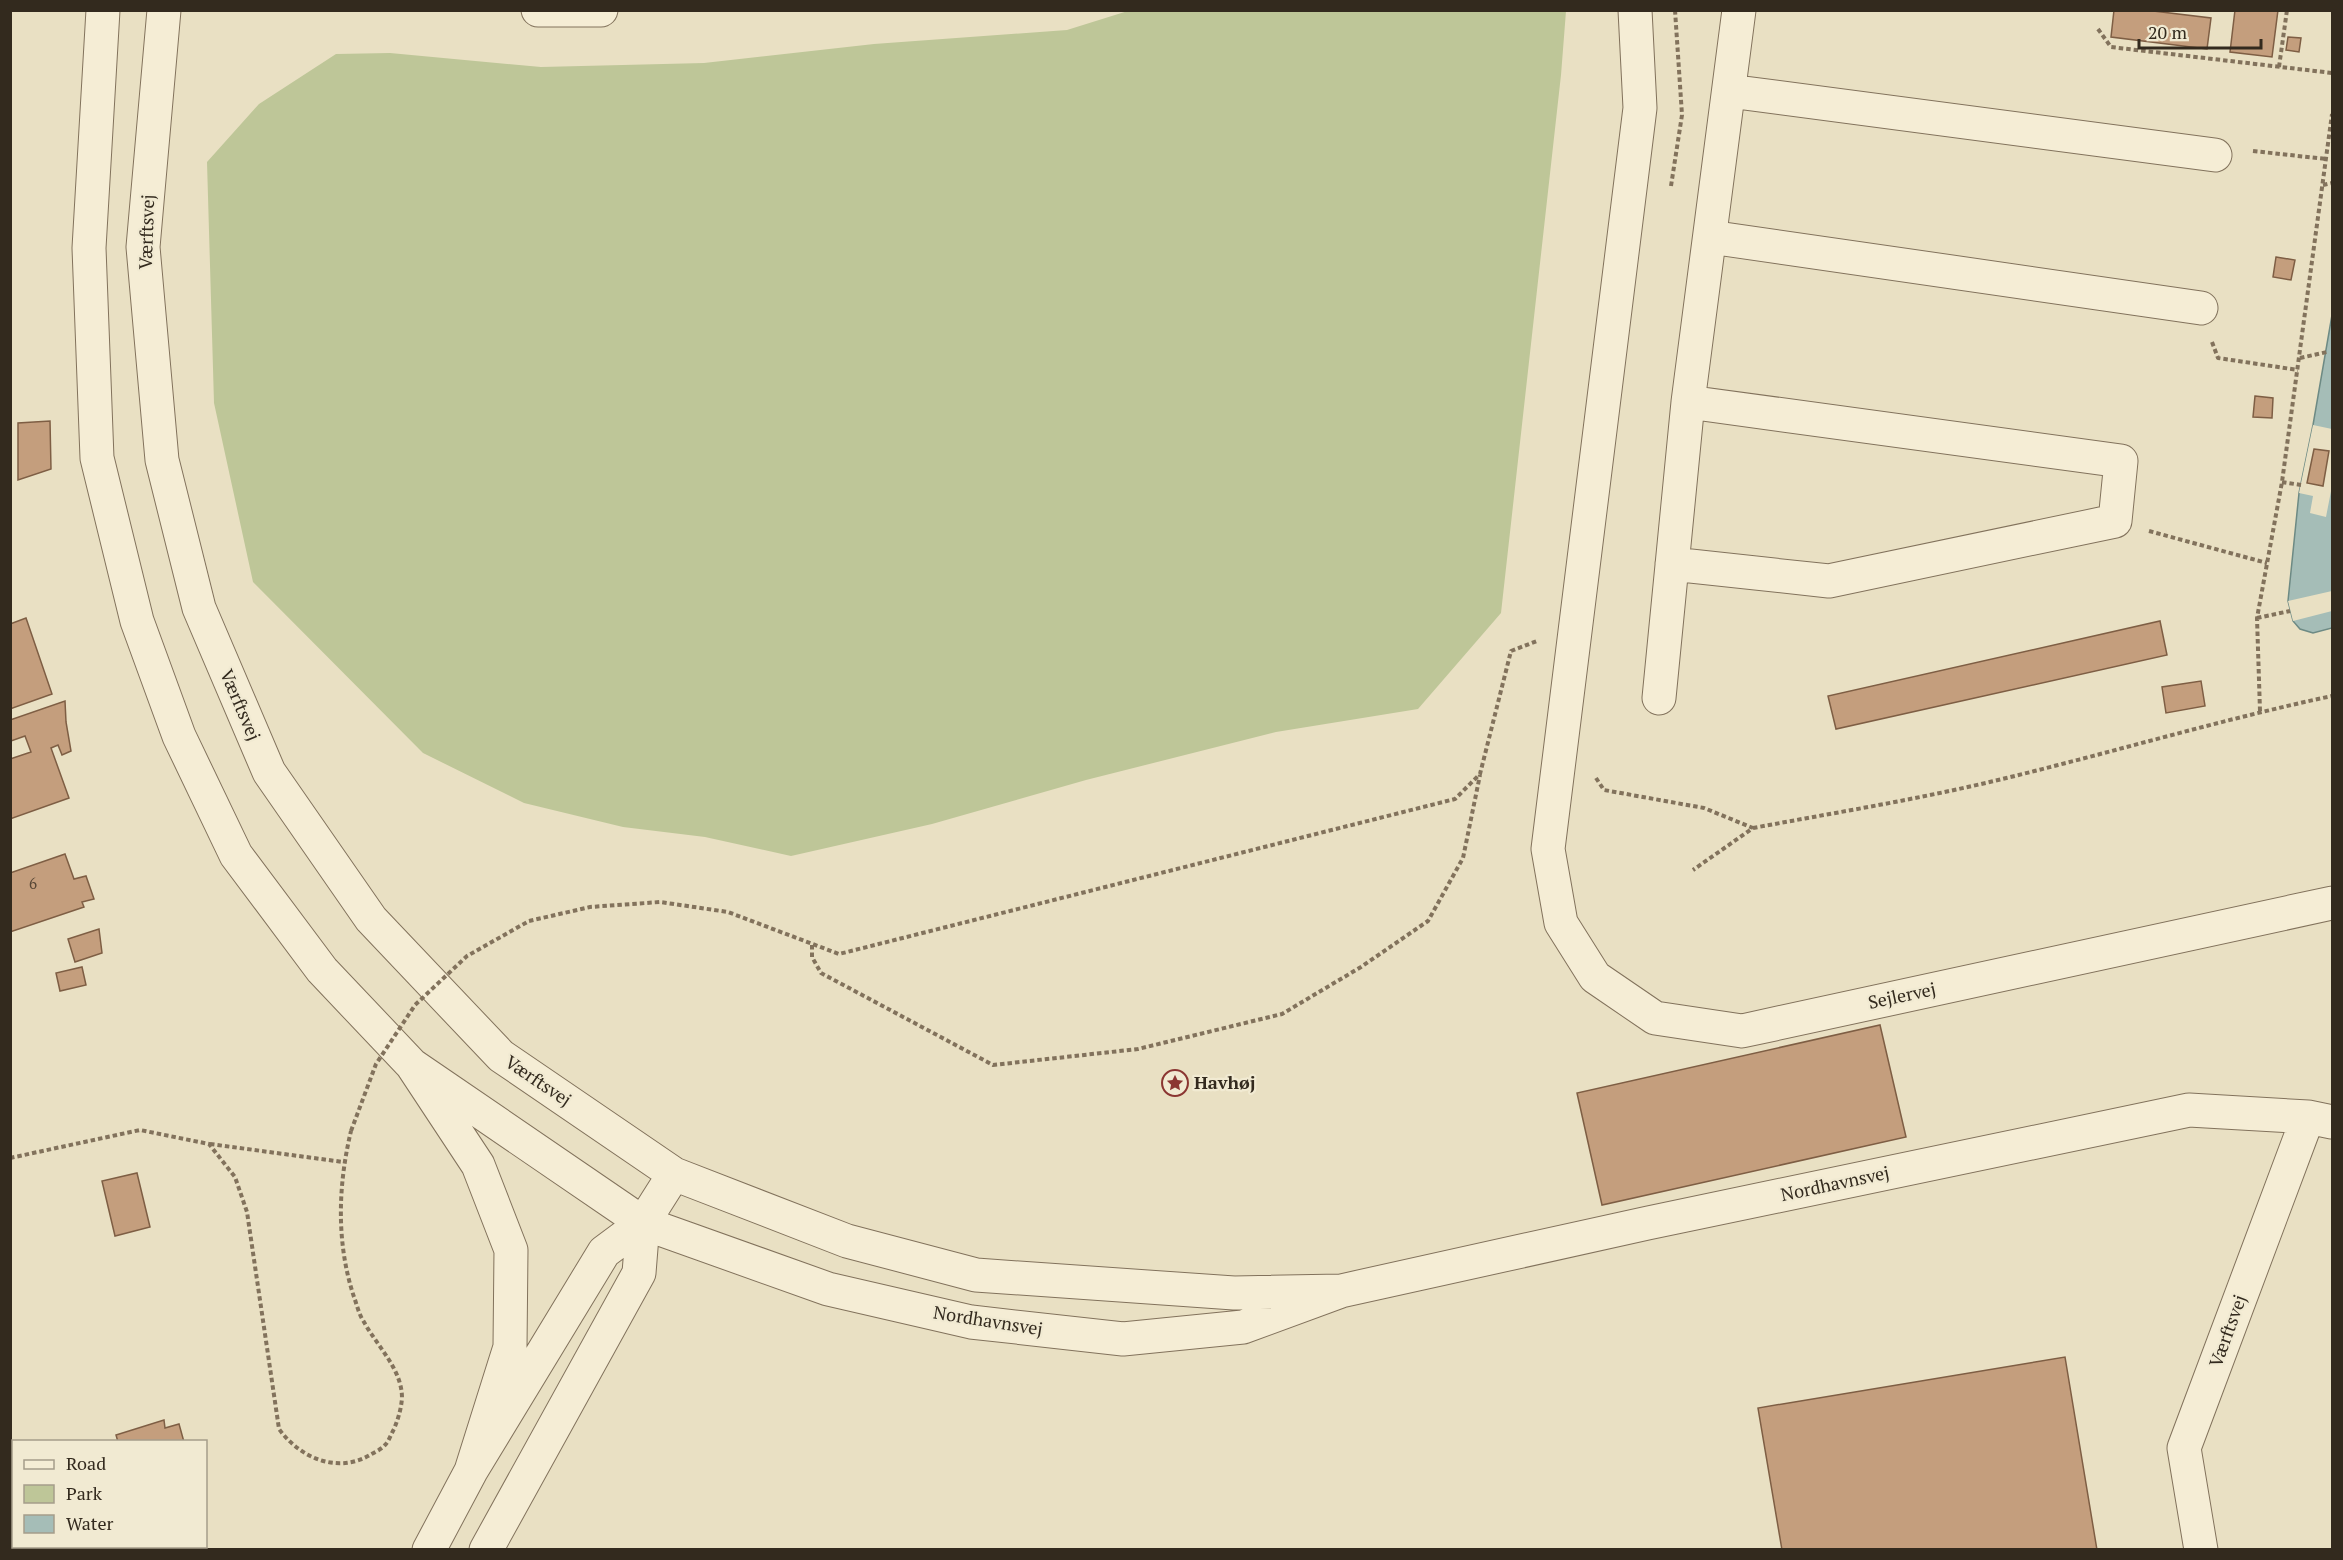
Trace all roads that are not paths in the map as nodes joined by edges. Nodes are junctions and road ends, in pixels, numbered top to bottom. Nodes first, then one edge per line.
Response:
1 (103, 10) edge
2 (164, 10) edge
3 (538, 10) edge
4 (601, 10) edge
5 (1635, 10) edge
6 (1739, 10) edge
7 (1729, 91) junction
8 (2215, 155) road end
9 (1710, 237) junction
10 (2201, 308) road end
11 (1688, 402) junction
12 (1672, 564) junction
13 (1659, 698) dead end
14 (2332, 903) edge
15 (412, 1065) junction
16 (2320, 1119) edge
17 (674, 1174) junction
18 (643, 1223) junction
19 (1341, 1291) junction
20 (471, 1471) junction
21 (429, 1550) edge
22 (486, 1550) edge
23 (2201, 1550) edge

1 - 15 street
2 - 17 street, Værftsvej
3 - 4 street
5 - 14 street, Sejlervej
6 - 7 street
7 - 8 street
7 - 9 street
9 - 10 street
9 - 11 street
11 - 12 street
11 - 12 street
12 - 13 street
15 - 18 street
15 - 20 street
16 - 19 street, Nordhavnsvej
16 - 23 street, Værftsvej
17 - 18 street
17 - 19 street, Nordhavnsvej
18 - 19 street, Nordhavnsvej
18 - 20 street
18 - 22 street
20 - 21 street

